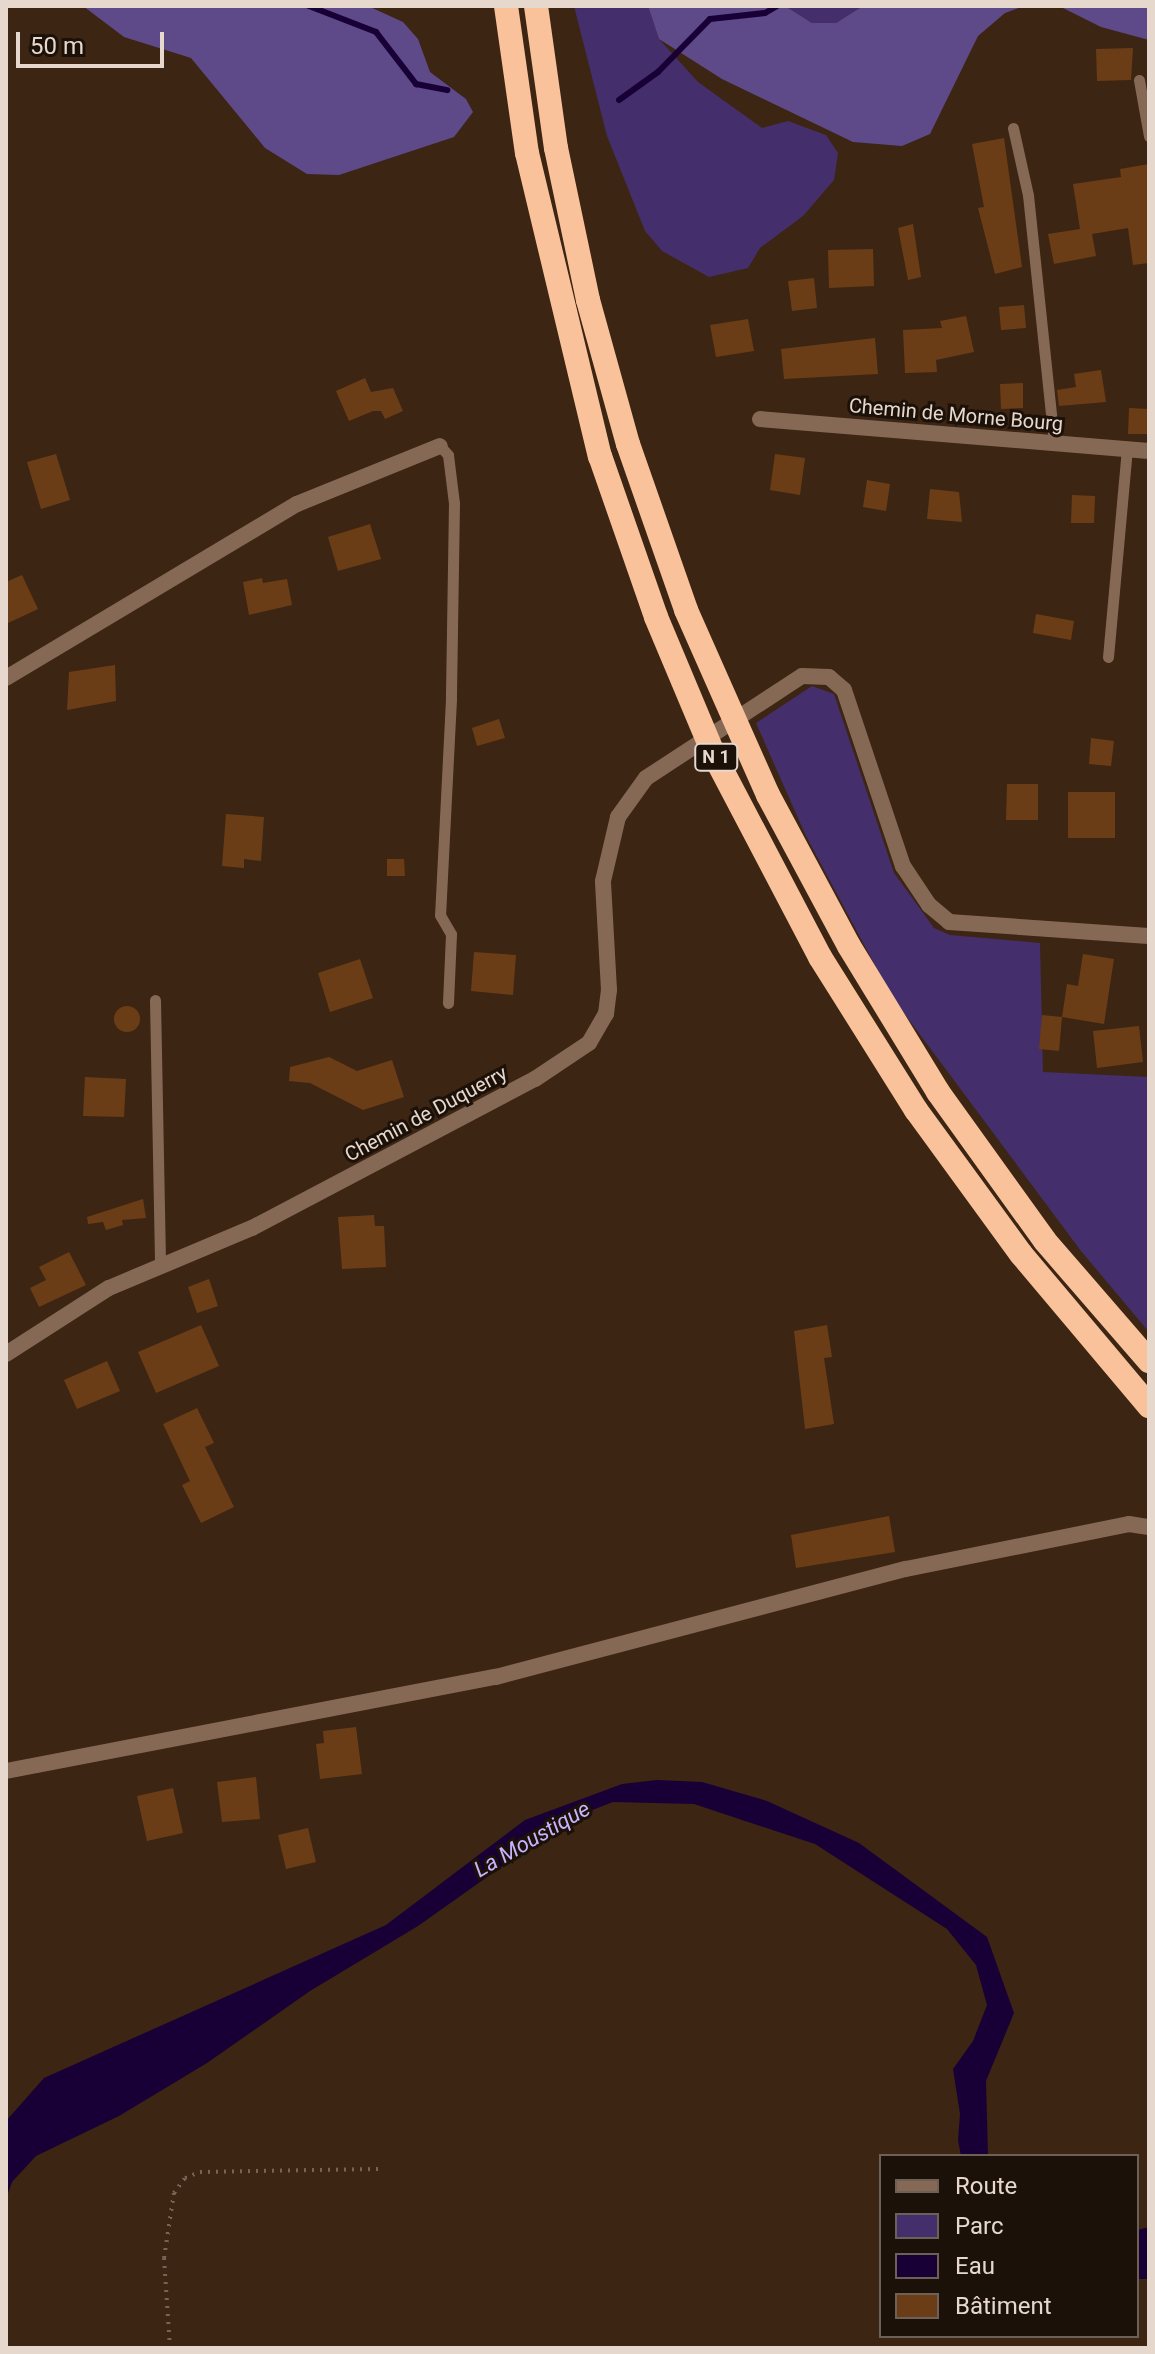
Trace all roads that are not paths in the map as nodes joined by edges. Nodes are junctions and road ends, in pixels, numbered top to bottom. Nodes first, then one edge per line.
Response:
1 (506, 6) edge
2 (536, 6) edge
3 (1139, 80) dead end
4 (1013, 128) dead end
5 (1149, 136) edge
6 (760, 419) dead end
7 (1054, 443) junction
8 (440, 446) joint
9 (1127, 450) junction
10 (1149, 451) edge
11 (1108, 657) dead end
12 (6, 678) edge
13 (1149, 936) edge
14 (155, 1000) dead end
15 (448, 1003) dead end
16 (160, 1268) junction
17 (6, 1354) edge
18 (1149, 1361) edge
19 (1149, 1406) edge
20 (1149, 1527) edge
21 (6, 1771) edge

1 - 19 highway, N 1
2 - 18 highway, N 1
3 - 5 lane
4 - 7 lane
6 - 7 street, Chemin de Morne Bourg
7 - 9 street, Chemin de Morne Bourg
8 - 12 street
8 - 15 lane
9 - 10 street, Chemin de Morne Bourg
9 - 11 lane
13 - 16 street, Chemin de Duquerry
14 - 16 lane
16 - 17 street, Chemin de Duquerry
20 - 21 street

